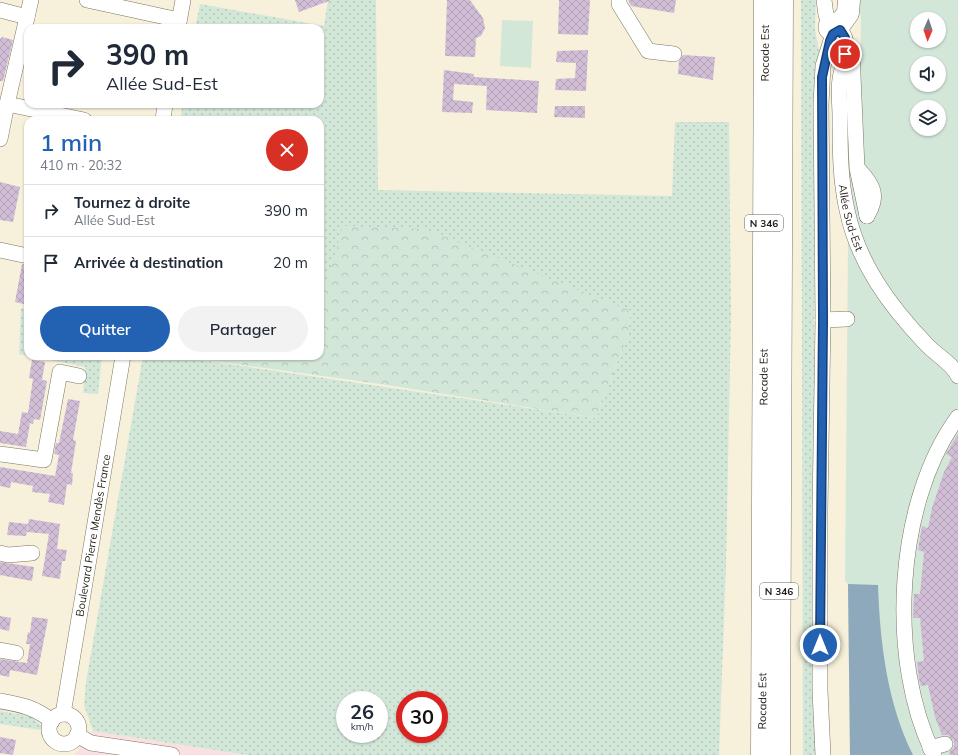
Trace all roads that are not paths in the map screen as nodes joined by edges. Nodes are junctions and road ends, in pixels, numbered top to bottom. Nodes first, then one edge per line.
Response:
1 (31, 0) edge
2 (87, 0) edge
3 (183, 0) edge
4 (619, 0) edge
5 (765, 0) edge
6 (782, 0) edge
7 (824, 0) edge
8 (849, 0) edge
9 (0, 10) edge
10 (27, 16) junction
11 (25, 24) edge
12 (179, 24) edge
13 (24, 30) edge
14 (837, 30) junction
15 (674, 54) dead end
16 (8, 104) junction
17 (24, 107) edge
18 (27, 108) edge
19 (65, 116) edge
20 (0, 139) edge
21 (855, 141) junction
22 (841, 180) junction
23 (867, 216) dead end
24 (0, 250) edge
25 (24, 255) edge
26 (847, 319) dead end
27 (823, 320) junction
28 (122, 360) edge
29 (958, 374) edge
30 (79, 376) dead end
31 (958, 417) edge
32 (0, 454) edge
33 (0, 553) edge
34 (32, 553) dead end
35 (0, 650) edge
36 (16, 652) dead end
37 (0, 701) edge
38 (57, 718) junction
39 (78, 736) junction
40 (945, 744) dead end
41 (55, 749) edge
42 (932, 751) edge
43 (172, 755) edge
44 (762, 755) edge
45 (779, 755) edge
46 (823, 755) edge

1 - 10 street
2 - 12 street
3 - 12 street
4 - 15 street
5 - 44 highway, Rocade Est / N 346
6 - 45 highway, Rocade Est / N 346
7 - 14 street
8 - 14 highway
9 - 10 street
10 - 11 street
13 - 16 street
14 - 21 street
14 - 22 street, Allée Sud-Est
14 - 27 street
16 - 17 street
16 - 20 street
18 - 19 street
21 - 22 street
21 - 23 street
22 - 29 street, Allée Sud-Est
24 - 25 street
26 - 27 street
27 - 46 street
28 - 38 street, Boulevard Pierre Mendès France
30 - 32 street
31 - 42 street
33 - 34 street
35 - 36 street
37 - 38 street
38 - 39 street
38 - 41 street, Boulevard Pierre Mendès France
39 - 41 street
39 - 43 street
40 - 42 street

